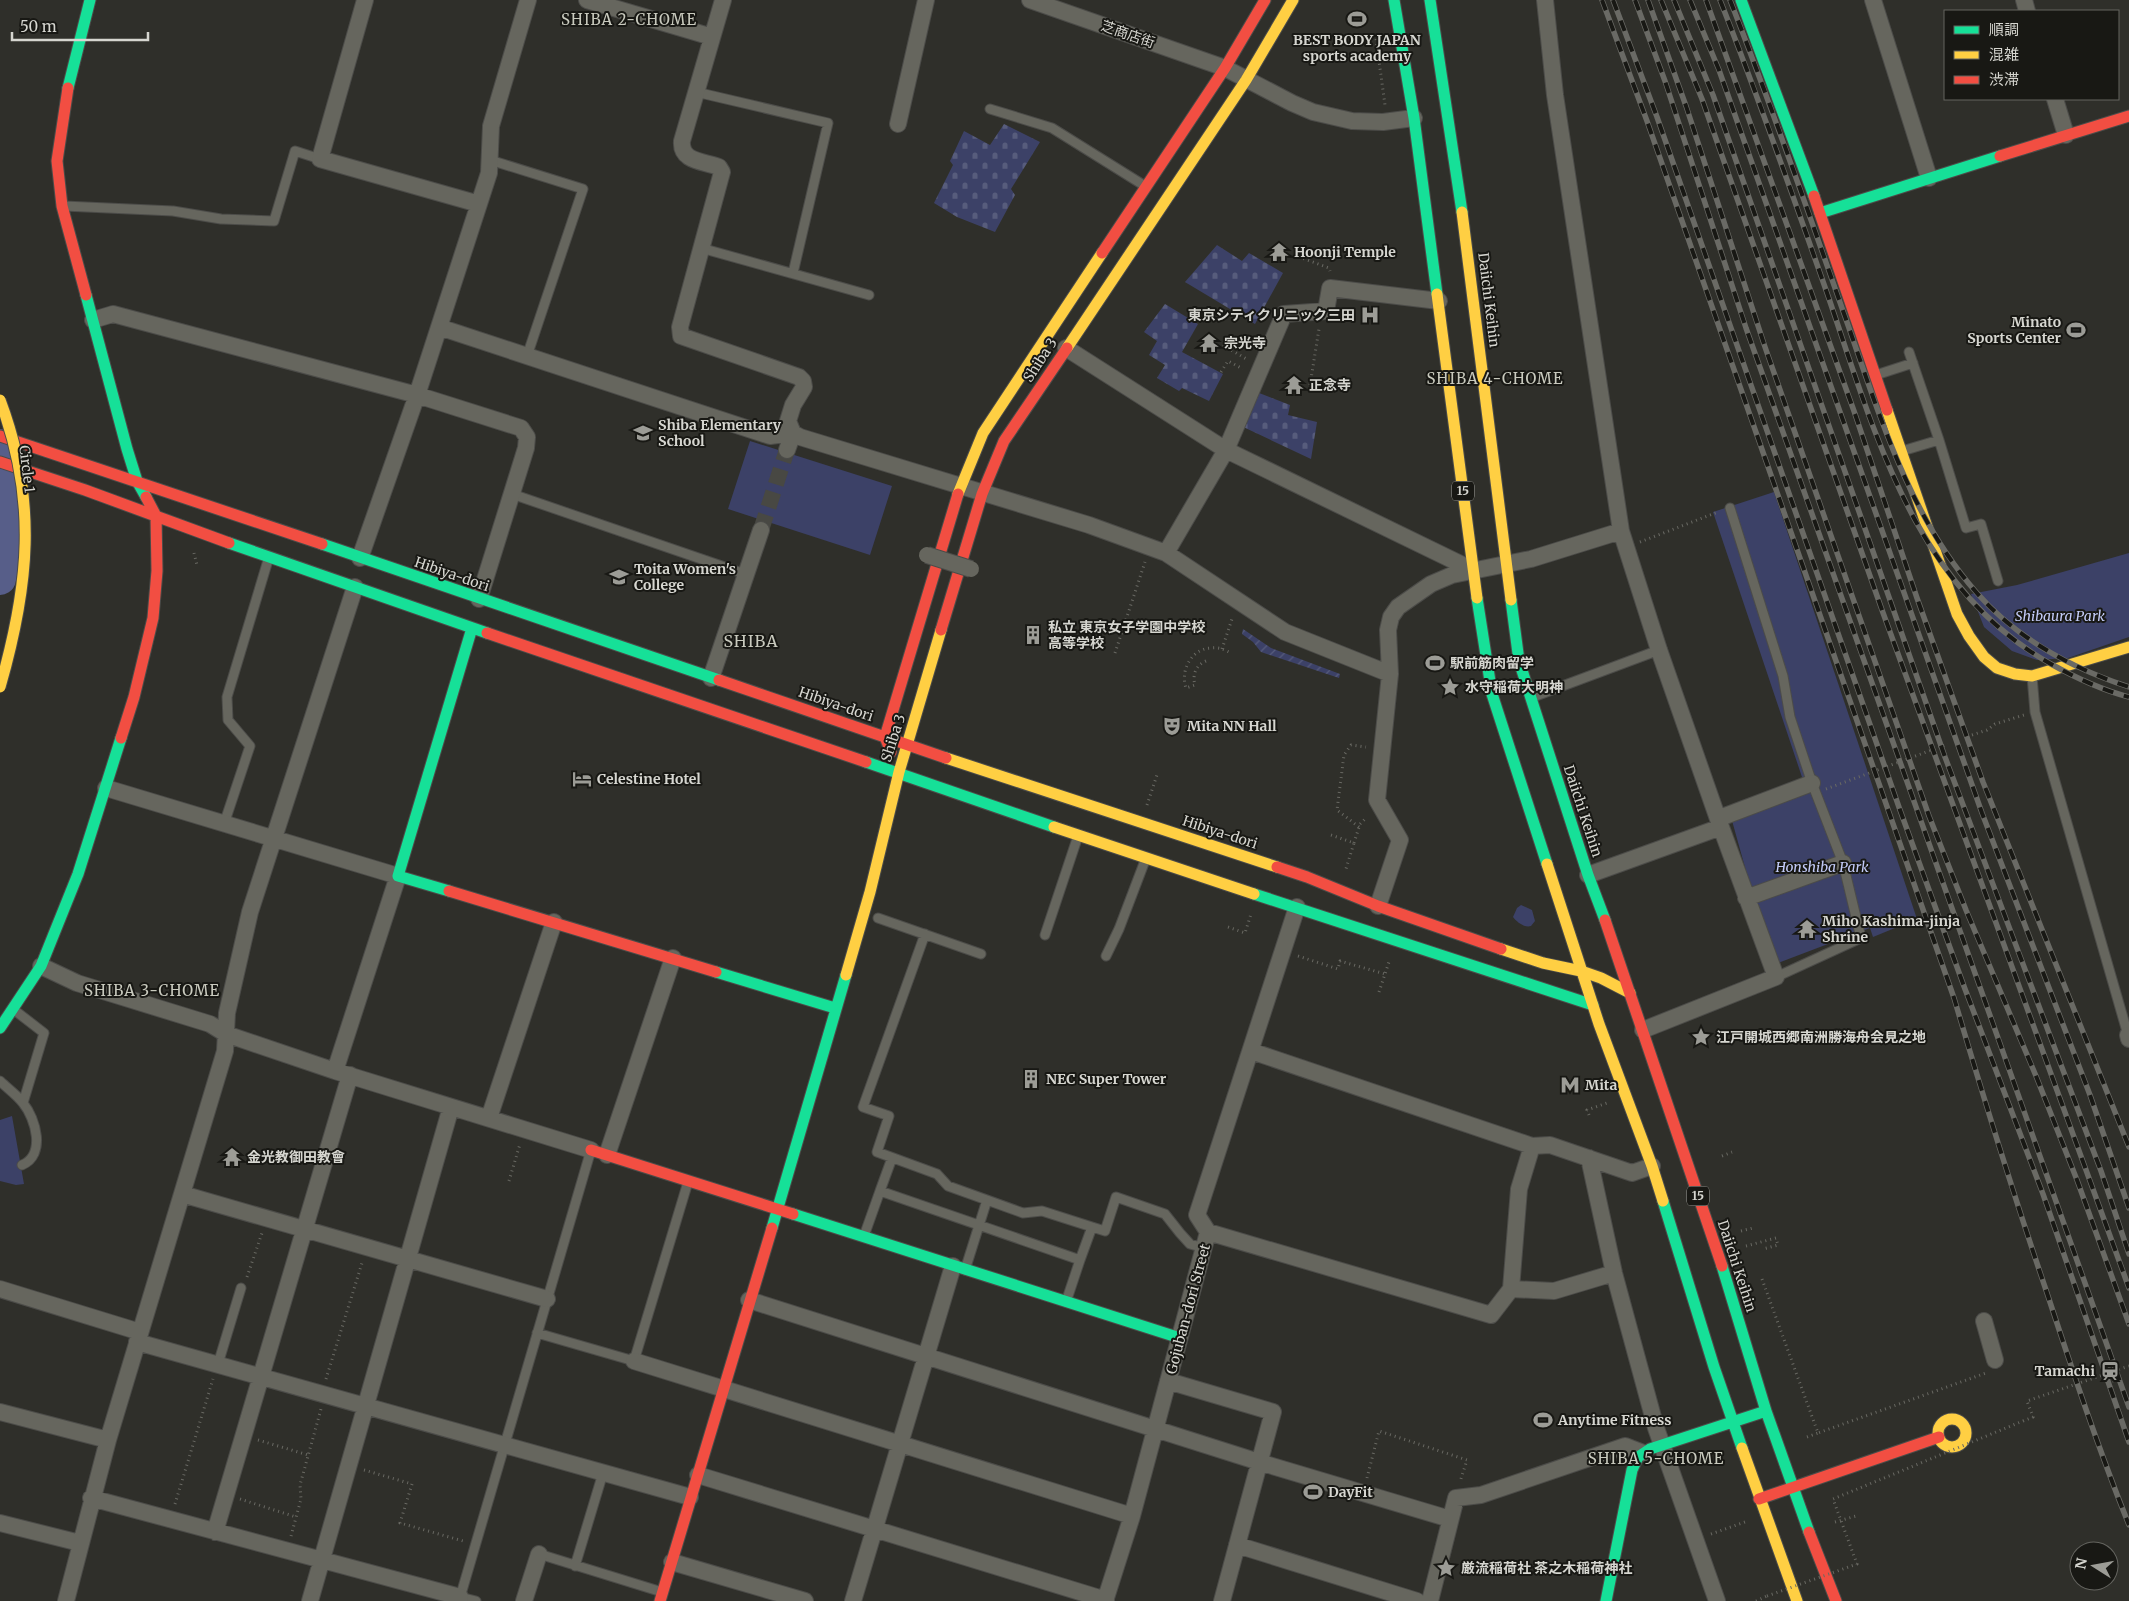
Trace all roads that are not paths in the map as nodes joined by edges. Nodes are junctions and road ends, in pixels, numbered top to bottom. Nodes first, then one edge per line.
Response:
1 (90, 0) edge
2 (365, 0) edge
3 (528, 0) edge
4 (587, 0) edge
5 (723, 0) edge
6 (926, 0) edge
7 (1030, 0) edge
8 (1265, 0) edge
9 (1293, 0) edge
10 (1394, 0) edge
11 (1430, 0) edge
12 (1545, 0) edge
13 (1741, 0) edge
14 (1873, 0) edge
15 (634, 7) edge
16 (712, 37) junction
17 (1225, 68) junction
18 (1246, 80) junction
19 (696, 92) junction
20 (2055, 100) edge
21 (990, 108) dead end
22 (2129, 116) edge
23 (1414, 118) junction
24 (898, 124) dead end
25 (2066, 135) junction
26 (320, 159) junction
27 (490, 160) junction
28 (1929, 178) junction
29 (1146, 187) junction
30 (479, 204) junction
31 (62, 206) junction
32 (1820, 213) junction
33 (701, 248) junction
34 (793, 274) junction
35 (869, 295) dead end
36 (1439, 301) junction
37 (93, 320) junction
38 (439, 327) junction
39 (1066, 348) junction
40 (1909, 352) dead end
41 (527, 356) junction
42 (1913, 363) junction
43 (1876, 375) junction
44 (417, 395) junction
45 (0, 401) edge
46 (793, 432) junction
47 (0, 436) edge
48 (1939, 440) junction
49 (787, 450) tunnel mouth
50 (1226, 450) junction
51 (1902, 451) junction
52 (0, 462) edge
53 (137, 481) junction
54 (960, 486) junction
55 (512, 494) junction
56 (982, 494) junction
57 (1730, 508) road end
58 (156, 516) junction
59 (761, 530) tunnel mouth
60 (1621, 531) junction
61 (1166, 553) junction
62 (927, 555) dead end
63 (269, 557) junction
64 (360, 558) junction
65 (1507, 564) junction
66 (971, 569) dead end
67 (1473, 570) junction
68 (745, 574) junction
69 (1998, 581) dead end
70 (10, 585) dead end
71 (354, 587) junction
72 (479, 599) junction
73 (472, 628) junction
74 (2129, 647) edge
75 (1659, 650) junction
76 (1390, 674) junction
77 (2032, 676) junction
78 (711, 678) junction
79 (0, 687) edge
80 (1530, 698) junction
81 (885, 737) junction
82 (907, 745) junction
83 (899, 772) junction
84 (106, 788) junction
85 (1814, 788) junction
86 (1723, 822) junction
87 (224, 824) junction
88 (1078, 835) junction
89 (273, 839) junction
90 (1146, 858) junction
91 (1843, 863) junction
92 (1588, 875) junction
93 (398, 876) junction
94 (1746, 898) junction
95 (1378, 906) junction
96 (1297, 907) junction
97 (878, 918) dead end
98 (554, 922) junction
99 (925, 934) junction
100 (1044, 935) dead end
101 (981, 954) dead end
102 (1106, 956) dead end
103 (673, 958) junction
104 (41, 966) junction
105 (1581, 971) junction
106 (1776, 977) junction
107 (1630, 993) junction
108 (1593, 1005) junction
109 (835, 1008) junction
110 (13, 1009) junction
111 (0, 1028) edge
112 (1643, 1030) junction
113 (226, 1034) junction
114 (2128, 1037) edge
115 (1251, 1051) junction
116 (342, 1073) junction
117 (0, 1081) edge
118 (24, 1103) junction
119 (451, 1107) junction
120 (489, 1118) junction
121 (1532, 1146) junction
122 (591, 1150) junction
123 (607, 1155) junction
124 (892, 1158) junction
125 (1589, 1158) junction
126 (22, 1164) dead end
127 (1652, 1166) junction
128 (689, 1181) junction
129 (880, 1190) junction
130 (182, 1194) junction
131 (987, 1200) junction
132 (778, 1210) junction
133 (979, 1225) junction
134 (1092, 1227) junction
135 (304, 1229) junction
136 (1208, 1232) junction
137 (864, 1237) junction
138 (1204, 1248) junction
139 (408, 1259) junction
140 (1080, 1260) junction
141 (959, 1268) junction
142 (1614, 1273) junction
143 (242, 1288) road end
144 (0, 1289) edge
145 (1511, 1289) junction
146 (547, 1300) junction
147 (749, 1300) junction
148 (1066, 1302) junction
149 (1984, 1321) dead end
150 (538, 1333) junction
151 (138, 1337) junction
152 (1180, 1338) junction
153 (926, 1356) junction
154 (634, 1361) junction
155 (218, 1364) junction
156 (1992, 1366) road end
157 (260, 1376) junction
158 (1168, 1381) junction
159 (724, 1387) junction
160 (366, 1406) junction
161 (0, 1412) edge
162 (1766, 1412) junction
163 (1733, 1422) junction
164 (1156, 1429) junction
165 (1939, 1437) dead end
166 (108, 1440) junction
167 (900, 1443) junction
168 (505, 1445) junction
169 (1662, 1445) junction
170 (1642, 1453) junction
171 (1259, 1462) junction
172 (603, 1473) junction
173 (698, 1475) junction
174 (1792, 1487) junction
175 (690, 1497) junction
176 (91, 1498) junction
177 (1760, 1499) junction
178 (1132, 1516) junction
179 (1450, 1519) junction
180 (0, 1524) edge
181 (875, 1530) junction
182 (214, 1532) junction
183 (80, 1543) junction
184 (1237, 1545) junction
185 (539, 1554) joint
186 (322, 1561) junction
187 (672, 1562) junction
188 (575, 1566) junction
189 (661, 1597) edge
190 (459, 1599) edge
191 (66, 1601) edge
192 (310, 1601) edge
193 (476, 1601) edge
194 (524, 1601) edge
195 (804, 1601) edge
196 (853, 1601) edge
197 (1106, 1601) edge
198 (1222, 1601) edge
199 (1417, 1601) edge
200 (1430, 1601) edge
201 (1606, 1601) edge
202 (1717, 1601) edge
203 (1797, 1601) edge
204 (1836, 1601) edge

1 - 31 main road
2 - 26 street
3 - 27 street
4 - 15 street
5 - 16 street
6 - 24 street
7 - 17 street, 芝商店街
8 - 17 main road, Shiba 3
9 - 18 main road, Shiba 3
10 - 23 main road, 15
11 - 65 main road, Daiichi Keihin / 15
12 - 60 street
13 - 32 main road
14 - 28 street
15 - 16 street
16 - 19 street
17 - 18 street, 芝商店街
17 - 29 main road, Shiba 3
18 - 23 street, 芝商店街
18 - 39 main road, Shiba 3
19 - 33 street
19 - 34 lane
20 - 25 street
21 - 29 lane
22 - 25 main road
23 - 36 main road, 15
25 - 28 main road
26 - 30 street
26 - 31 lane
27 - 30 street
27 - 41 lane
28 - 32 main road
29 - 54 main road, Shiba 3
30 - 38 street
31 - 37 main road
32 - 43 main road
33 - 34 lane
33 - 46 street
34 - 35 lane
36 - 50 street
36 - 67 main road, 15
37 - 44 street
37 - 53 main road
38 - 41 street
38 - 44 street
39 - 50 street
39 - 56 main road, Shiba 3
40 - 42 lane
41 - 46 street
42 - 43 lane
42 - 48 lane
43 - 51 main road
44 - 55 street
44 - 64 street
45 - 70 main road, Circle 1, bridge
45 - 79 main road, bridge
46 - 49 street
46 - 54 street
47 - 53 main road, Hibiya-dori
48 - 51 lane
48 - 69 lane
50 - 61 street
50 - 67 street
51 - 77 main road
52 - 58 main road
53 - 58 main road
53 - 64 main road, Hibiya-dori
54 - 56 street
54 - 81 main road, Shiba 3
55 - 68 lane
55 - 72 street
56 - 61 street
56 - 82 main road, Shiba 3
57 - 85 lane
58 - 63 main road
58 - 84 main road
59 - 68 street
60 - 65 street
60 - 75 street
61 - 76 street
62 - 66 street, bridge
63 - 71 main road
63 - 87 lane
64 - 72 main road, Hibiya-dori
65 - 67 street
65 - 80 main road, Daiichi Keihin / 15
67 - 76 street
67 - 105 main road, 15
68 - 78 street
71 - 73 main road
71 - 89 street
72 - 78 main road, Hibiya-dori
73 - 83 main road
73 - 93 main road
74 - 77 main road
75 - 80 lane
75 - 86 street
76 - 95 street
77 - 114 lane
78 - 81 main road, Hibiya-dori
80 - 92 main road, Daiichi Keihin / 15
81 - 82 main road, Hibiya-dori
81 - 83 main road, Shiba 3
82 - 83 main road, Shiba 3
82 - 95 main road, Hibiya-dori
83 - 88 main road
83 - 109 main road
84 - 87 street
84 - 104 main road
85 - 86 street
85 - 91 lane
86 - 92 street
86 - 94 street
87 - 89 street
88 - 90 main road
88 - 100 lane
89 - 93 street
89 - 113 street
90 - 96 main road
90 - 102 lane
91 - 94 street
91 - 106 lane
92 - 107 main road, Daiichi Keihin / 15
93 - 98 main road
93 - 116 street
94 - 106 street
95 - 105 main road, Hibiya-dori
96 - 108 main road
96 - 115 street, Gojuban-dori Street
97 - 99 lane
98 - 103 main road
98 - 120 street
99 - 101 lane
99 - 124 lane
103 - 109 main road
103 - 123 street
104 - 110 main road
104 - 113 street
105 - 107 main road, Hibiya-dori
105 - 108 main road, 15
106 - 112 street
107 - 112 main road, Daiichi Keihin / 15
108 - 127 main road, 15
109 - 132 main road
110 - 111 main road
110 - 118 lane
112 - 162 main road, Daiichi Keihin / 15
113 - 116 street
113 - 130 street
115 - 121 street
115 - 136 street, Gojuban-dori Street
116 - 119 street
116 - 135 street
117 - 118 lane
118 - 126 lane
119 - 120 street
119 - 139 street
120 - 122 street
121 - 125 street
121 - 145 street
122 - 123 main road
122 - 146 lane
123 - 128 main road
124 - 129 lane
124 - 131 lane
125 - 127 street
125 - 142 street
127 - 163 main road, 15
128 - 132 main road
128 - 154 lane
129 - 133 lane
129 - 137 lane
130 - 135 street
130 - 151 street
131 - 133 lane
131 - 134 lane
132 - 137 main road
132 - 147 main road
133 - 140 lane
133 - 141 lane
134 - 138 lane
134 - 140 lane
135 - 139 street
135 - 157 street
136 - 138 street, Gojuban-dori Street
136 - 145 street
137 - 141 main road
138 - 152 street, Gojuban-dori Street
139 - 146 street
139 - 160 street
140 - 148 lane
141 - 148 main road
141 - 153 street
142 - 145 street
142 - 169 street
143 - 155 lane
144 - 151 street
146 - 150 lane
147 - 153 street
147 - 159 main road
148 - 152 main road
149 - 156 street
150 - 154 lane
150 - 168 lane
151 - 155 street
151 - 166 street
152 - 158 street, Gojuban-dori Street
153 - 164 street
153 - 167 street
154 - 159 street
155 - 157 street
157 - 160 street
157 - 182 street
158 - 164 street, Gojuban-dori Street
158 - 171 street
159 - 167 street
159 - 173 main road
160 - 168 street
160 - 186 street
161 - 166 street
162 - 163 main road
162 - 174 main road, Daiichi Keihin / 15
163 - 169 main road
163 - 177 main road, 15
164 - 171 street
164 - 178 street, Gojuban-dori Street
165 - 174 main road
166 - 176 street
167 - 178 street
167 - 181 street
168 - 172 street
168 - 190 lane
169 - 170 main road
169 - 202 street
170 - 179 street
170 - 201 main road
171 - 179 street
171 - 184 street
172 - 175 street
172 - 188 lane
173 - 175 main road
173 - 181 street
174 - 177 main road
174 - 204 main road, Daiichi Keihin / 15
175 - 187 main road
176 - 182 street
176 - 183 street
177 - 203 main road, 15
178 - 197 street, Gojuban-dori Street
179 - 200 street
180 - 183 street
181 - 196 street
181 - 197 street
182 - 186 street
183 - 191 street
184 - 198 street
184 - 199 street
185 - 188 lane
185 - 194 street
186 - 190 street
186 - 192 street
187 - 189 main road
187 - 195 street
188 - 189 lane
190 - 193 lane

